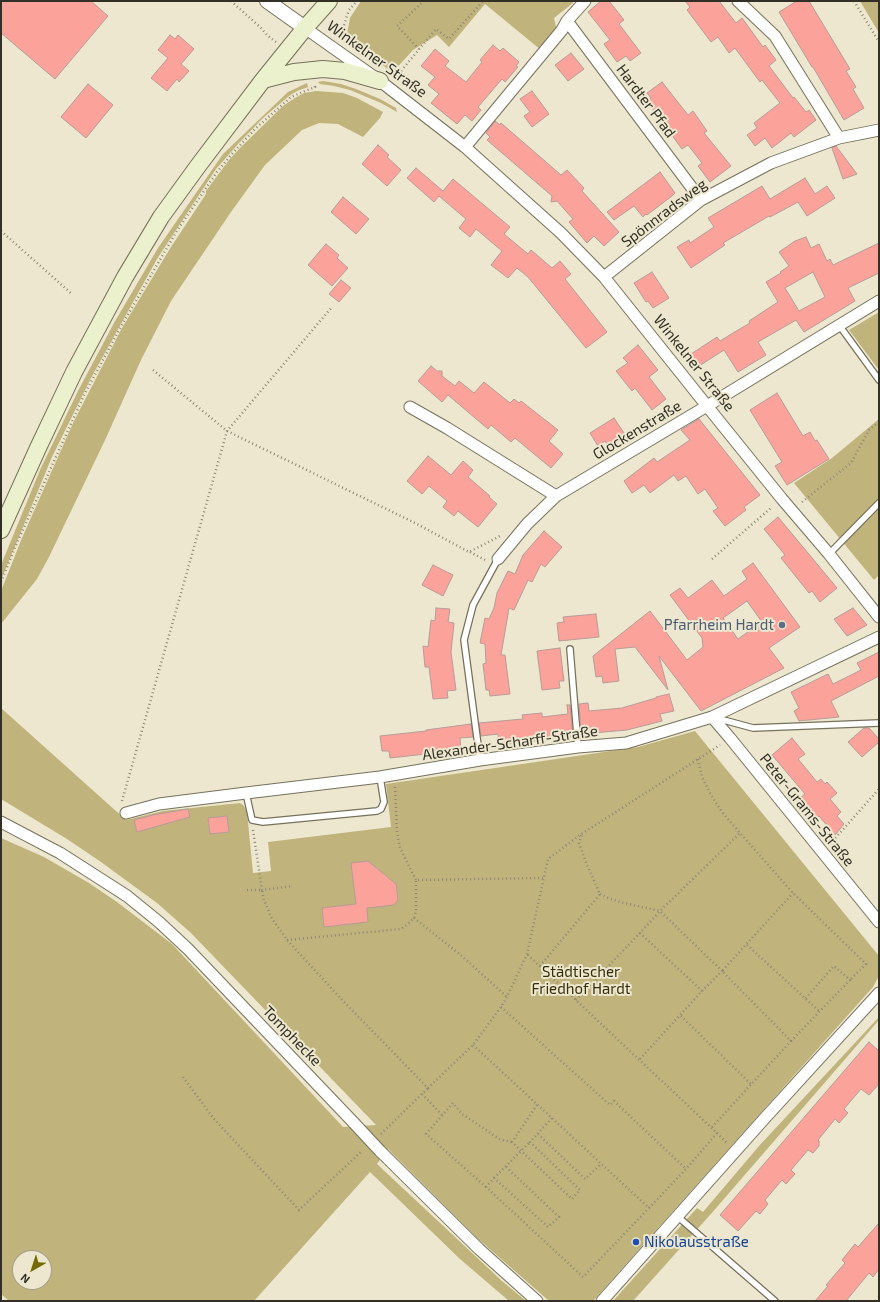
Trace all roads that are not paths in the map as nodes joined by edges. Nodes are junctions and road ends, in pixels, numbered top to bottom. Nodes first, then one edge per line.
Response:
1 (268, 1) edge
2 (329, 1) edge
3 (585, 1) edge
4 (738, 1) edge
5 (566, 21) junction
6 (305, 28) junction
7 (263, 80) junction
8 (384, 84) junction
9 (879, 130) edge
10 (839, 138) junction
11 (465, 147) junction
12 (702, 200) junction
13 (604, 277) junction
14 (879, 301) edge
15 (839, 325) junction
16 (879, 380) edge
17 (707, 406) junction
18 (410, 407) dead end
19 (556, 496) junction
20 (879, 503) edge
21 (1, 530) edge
22 (829, 554) junction
23 (496, 562) joint
24 (879, 617) edge
25 (879, 638) edge
26 (570, 649) dead end
27 (712, 717) junction
28 (879, 723) edge
29 (578, 748) junction
30 (480, 760) junction
31 (380, 777) junction
32 (246, 793) junction
33 (126, 813) road end
34 (1, 822) edge
35 (879, 922) edge
36 (879, 993) edge
37 (677, 1216) junction
38 (537, 1301) edge
39 (602, 1301) edge
40 (775, 1301) edge

1 - 6 street, Winkelner Straße
2 - 6 main road
3 - 5 street
4 - 10 street
5 - 11 street
5 - 12 street, Hardter Pfad
6 - 7 main road
6 - 8 street, Winkelner Straße
7 - 8 main road
7 - 21 main road
8 - 11 street, Winkelner Straße
9 - 10 street, Spönnradsweg
10 - 12 street, Spönnradsweg
11 - 13 street, Winkelner Straße
12 - 13 street, Spönnradsweg
13 - 17 street, Winkelner Straße
14 - 15 street, Glockenstraße
15 - 16 lane
15 - 17 street, Glockenstraße
17 - 19 street, Glockenstraße
17 - 22 street, Winkelner Straße
18 - 19 street
19 - 23 street, Glockenstraße
20 - 22 lane
22 - 24 street, Winkelner Straße
23 - 30 lane
25 - 27 street, Alexander-Scharff-Straße
26 - 29 lane
27 - 28 lane
27 - 29 street, Alexander-Scharff-Straße
27 - 35 street, Peter-Grams-Straße
29 - 30 street, Alexander-Scharff-Straße
30 - 31 street, Alexander-Scharff-Straße
31 - 32 street, Alexander-Scharff-Straße
31 - 32 lane
32 - 33 street, Alexander-Scharff-Straße
34 - 38 street, Tomphecke, bridge
36 - 37 street
37 - 39 street
37 - 40 lane

